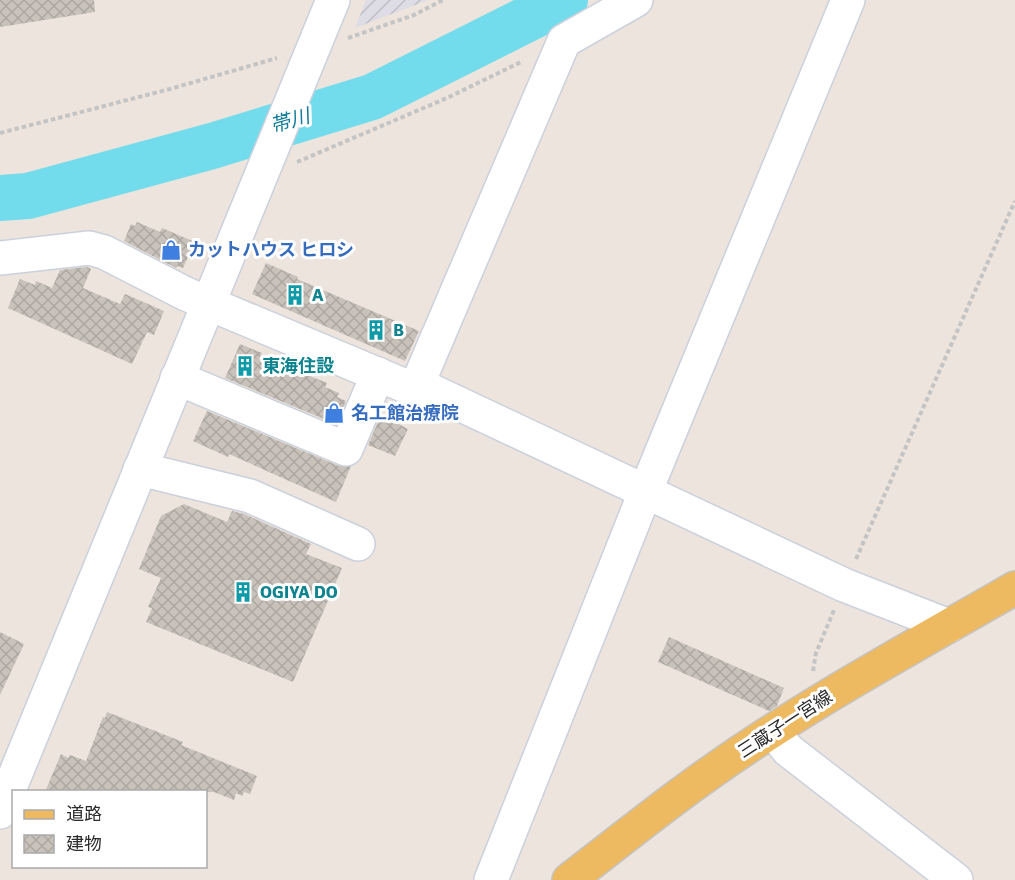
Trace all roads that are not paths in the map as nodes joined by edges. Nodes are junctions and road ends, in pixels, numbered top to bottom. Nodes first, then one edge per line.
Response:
1 (333, 0) edge
2 (636, 0) edge
3 (848, 0) edge
4 (4, 265) edge
5 (208, 303) junction
6 (378, 374) junction
7 (177, 378) junction
8 (417, 384) junction
9 (140, 469) junction
10 (646, 490) junction
11 (358, 544) dead end
12 (1015, 588) edge
13 (949, 626) junction
14 (773, 731) junction
15 (0, 812) edge
16 (491, 880) edge
17 (569, 880) edge
18 (956, 880) edge

1 - 5 street
2 - 8 street
3 - 10 street
4 - 5 street
5 - 6 street
5 - 7 street
6 - 7 street
6 - 8 street
7 - 9 street
8 - 10 street
9 - 11 street
9 - 15 street
10 - 13 street
10 - 16 street
12 - 13 main road, 三蔵子一宮線
13 - 14 main road, 三蔵子一宮線
14 - 17 main road, 三蔵子一宮線
14 - 18 street

